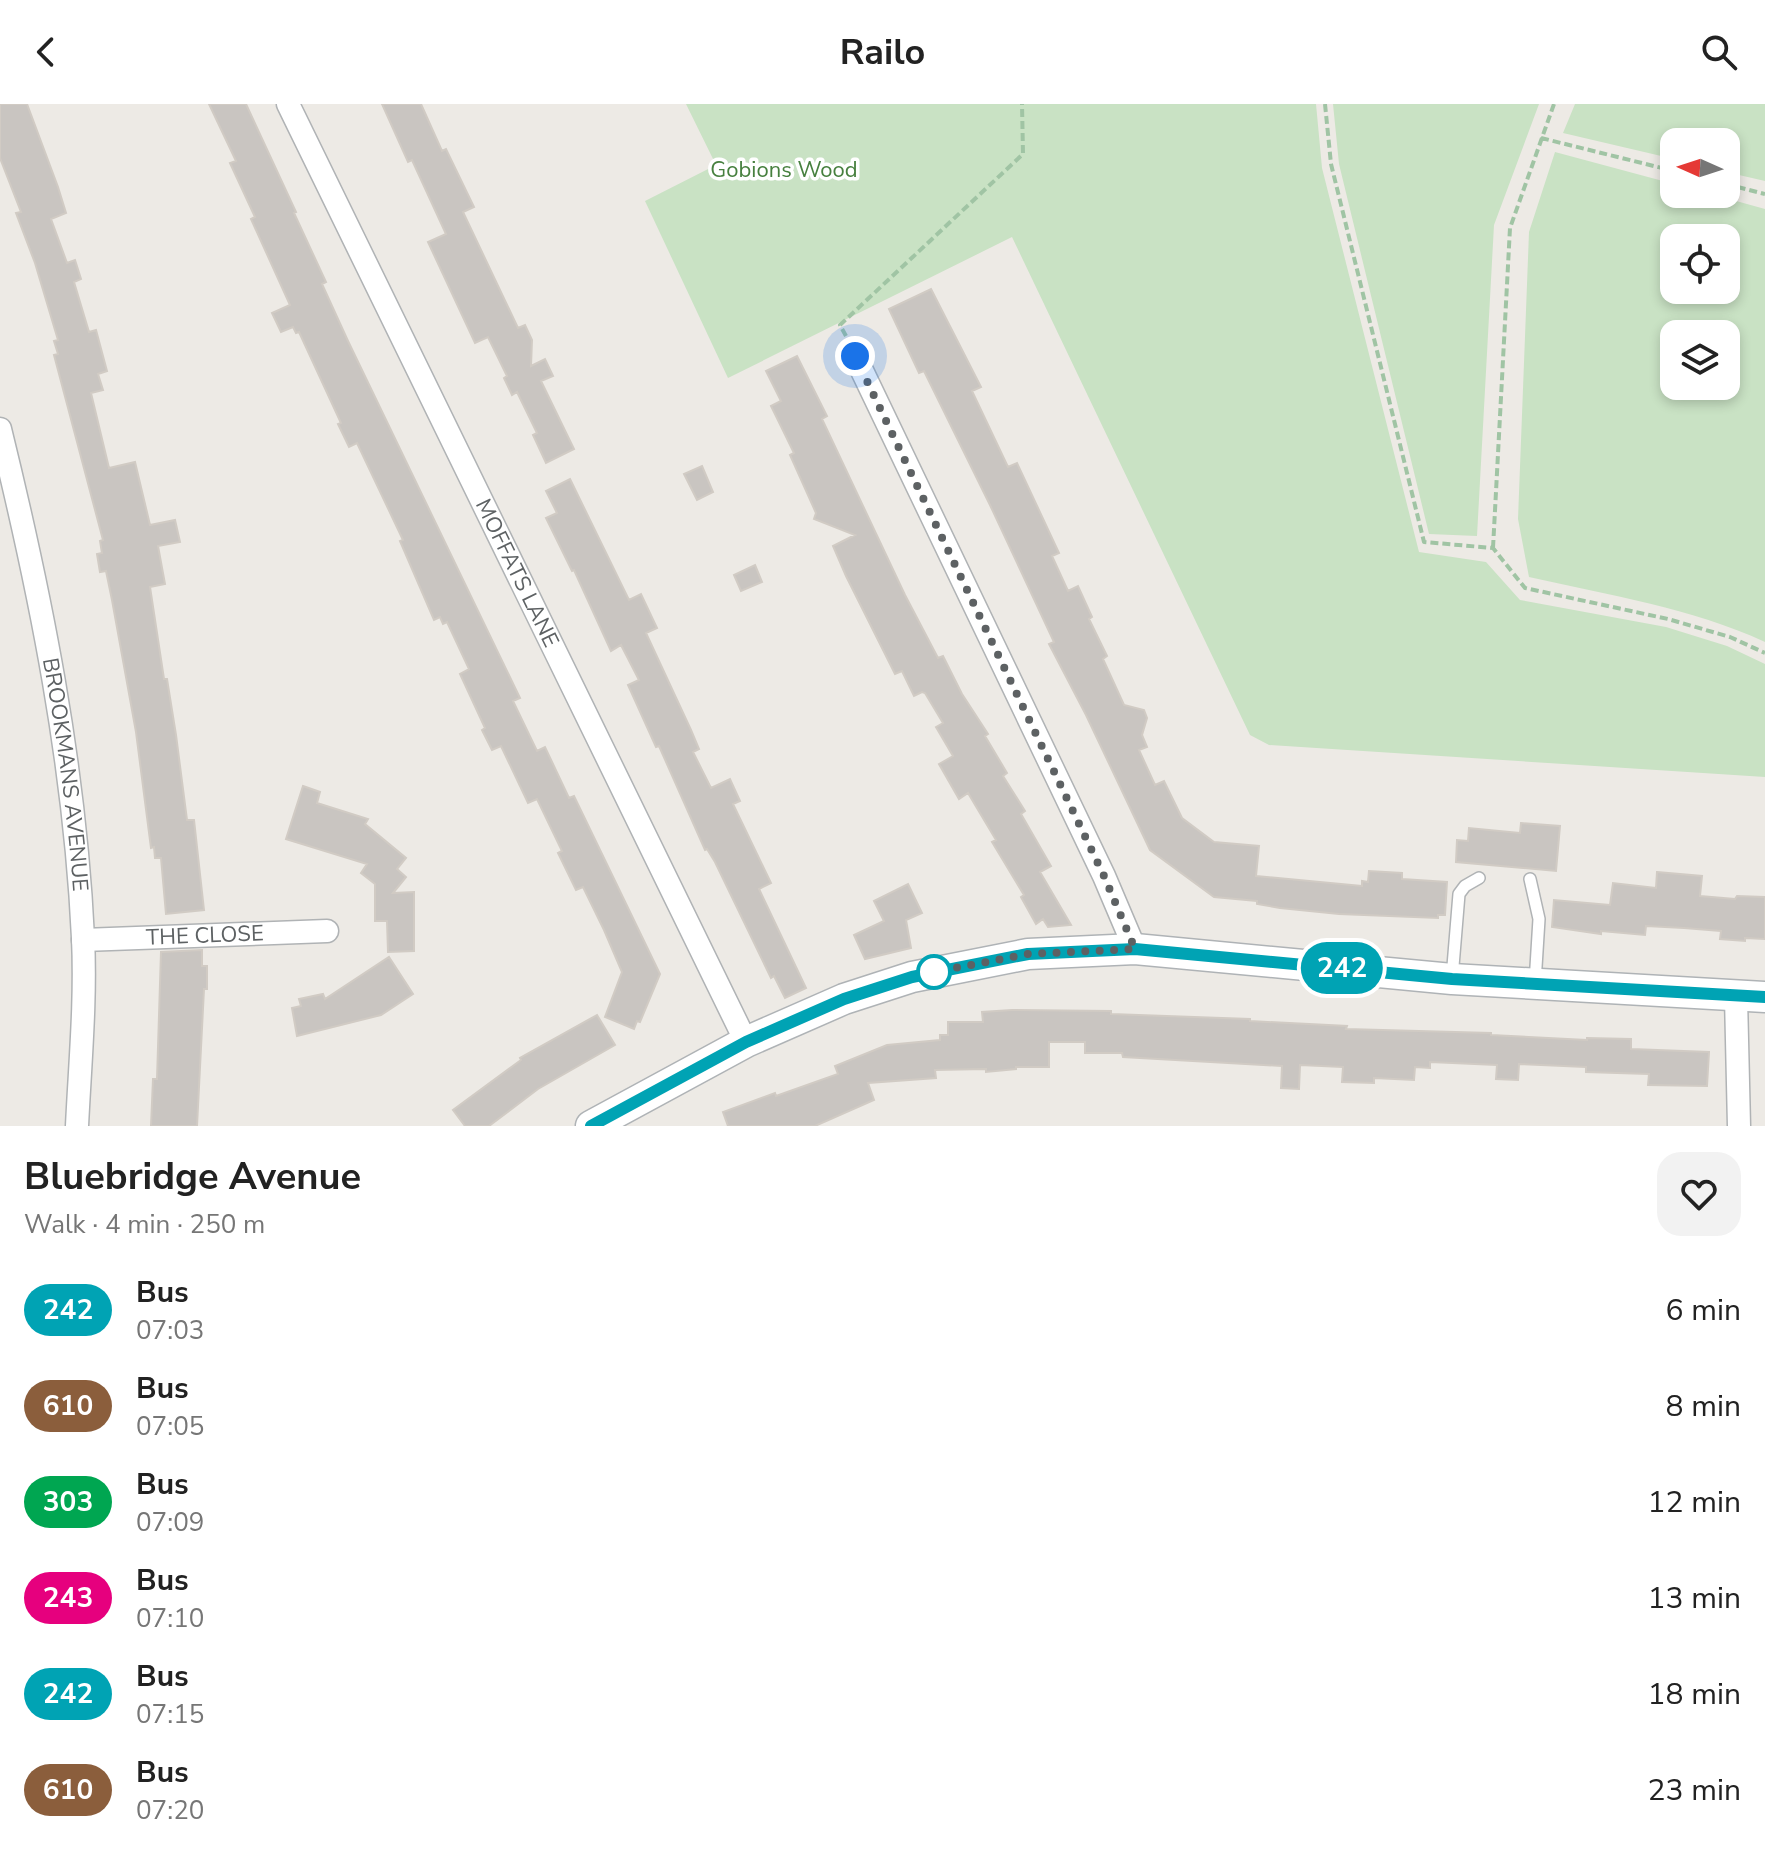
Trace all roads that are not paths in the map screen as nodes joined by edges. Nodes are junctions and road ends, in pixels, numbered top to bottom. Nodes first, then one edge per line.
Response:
1 (288, 104) edge
2 (855, 356) road end
3 (0, 429) edge
4 (1479, 878) dead end
5 (1530, 879) dead end
6 (327, 931) dead end
7 (83, 940) junction
8 (1135, 949) junction
9 (1452, 979) junction
10 (1535, 984) junction
11 (1751, 997) edge
12 (746, 1042) junction
13 (77, 1126) edge
14 (591, 1126) edge
15 (1739, 1126) edge

1 - 12 street, MOFFATS LANE
2 - 8 street
3 - 7 street, BROOKMANS AVENUE
4 - 9 lane
5 - 10 lane
6 - 7 street, THE CLOSE
7 - 13 street, BROOKMANS AVENUE
8 - 9 street
8 - 12 street
9 - 10 street
10 - 11 street
11 - 15 street
12 - 14 street

